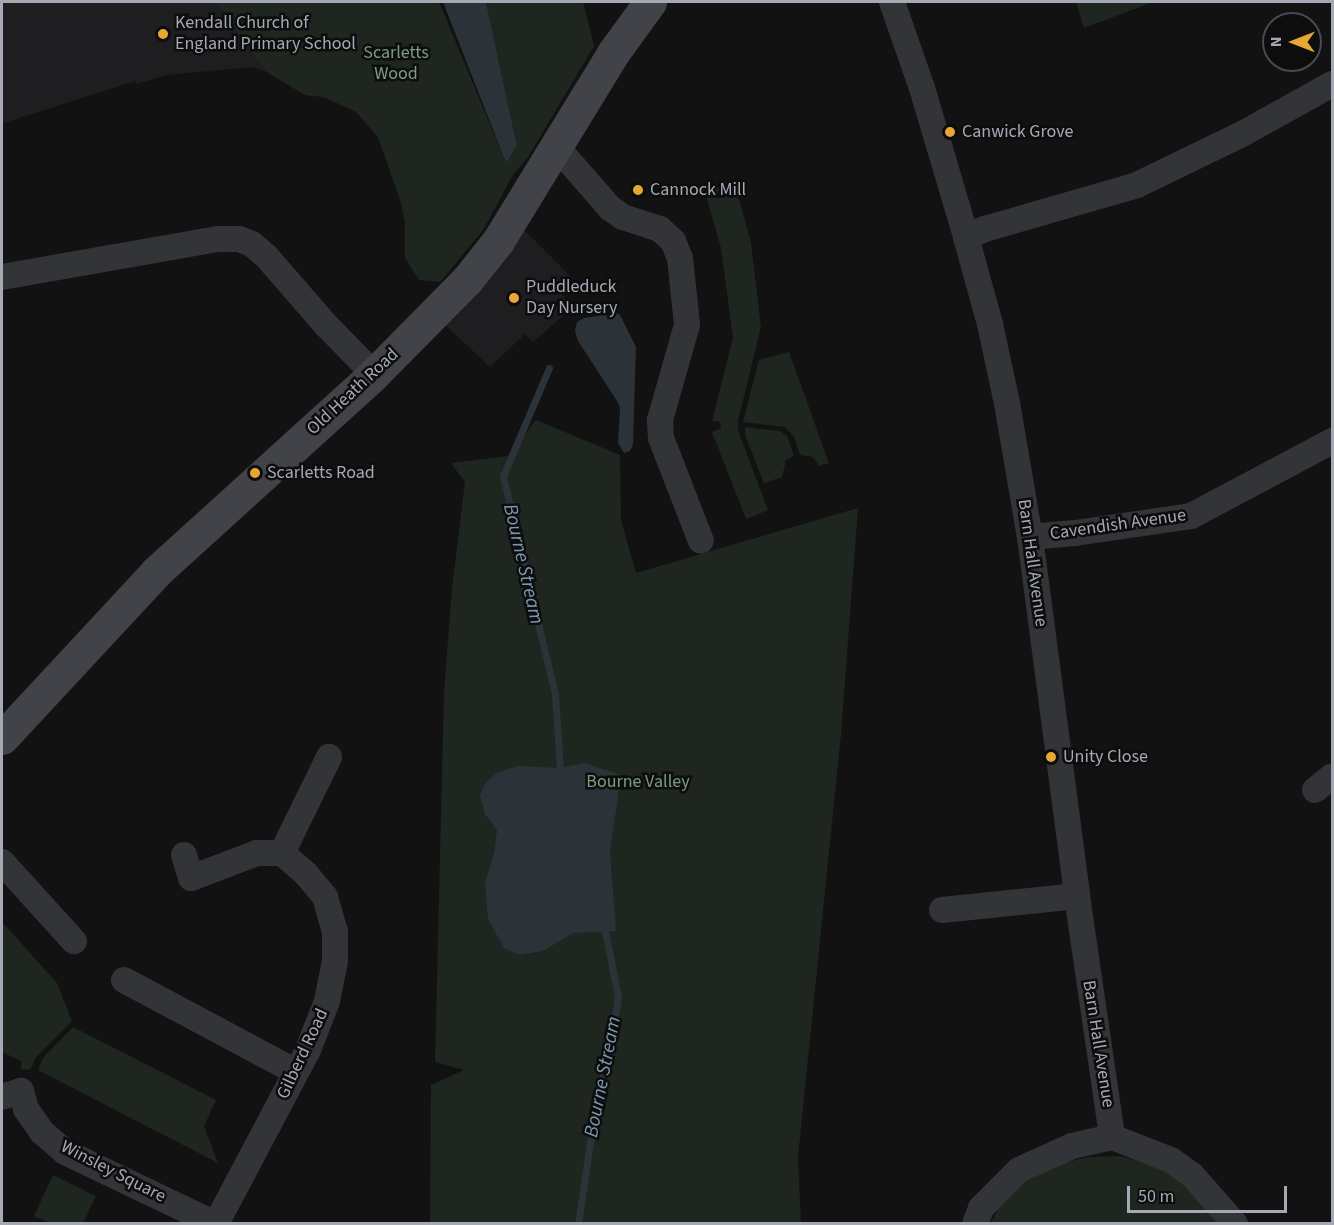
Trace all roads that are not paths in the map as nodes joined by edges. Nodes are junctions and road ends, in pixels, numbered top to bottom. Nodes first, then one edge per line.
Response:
1 (650, 2) edge
2 (892, 2) edge
3 (1332, 84) edge
4 (555, 145) junction
5 (966, 237) junction
6 (2, 277) edge
7 (374, 374) junction
8 (1332, 441) edge
9 (1030, 537) junction
10 (701, 541) dead end
11 (2, 738) edge
12 (329, 757) dead end
13 (282, 853) junction
14 (184, 855) dead end
15 (2, 862) edge
16 (1077, 896) junction
17 (942, 910) dead end
18 (74, 941) dead end
19 (124, 980) dead end
20 (296, 1072) junction
21 (2, 1097) edge
22 (1112, 1137) junction
23 (215, 1224) edge
24 (975, 1224) edge
25 (1235, 1224) edge

1 - 4 street, Old Heath Road
2 - 5 street, Barn Hall Avenue
3 - 5 street
4 - 7 street, Old Heath Road
4 - 10 street
5 - 9 street, Barn Hall Avenue
6 - 7 street
7 - 11 street, Old Heath Road
8 - 9 street, Cavendish Avenue
9 - 16 street, Barn Hall Avenue
12 - 13 street
13 - 14 street
13 - 20 street, Gilberd Road
15 - 18 street
16 - 17 street
16 - 22 street, Barn Hall Avenue
19 - 20 street
20 - 23 street, Gilberd Road
21 - 23 street, Winsley Square
22 - 24 street
22 - 25 street

